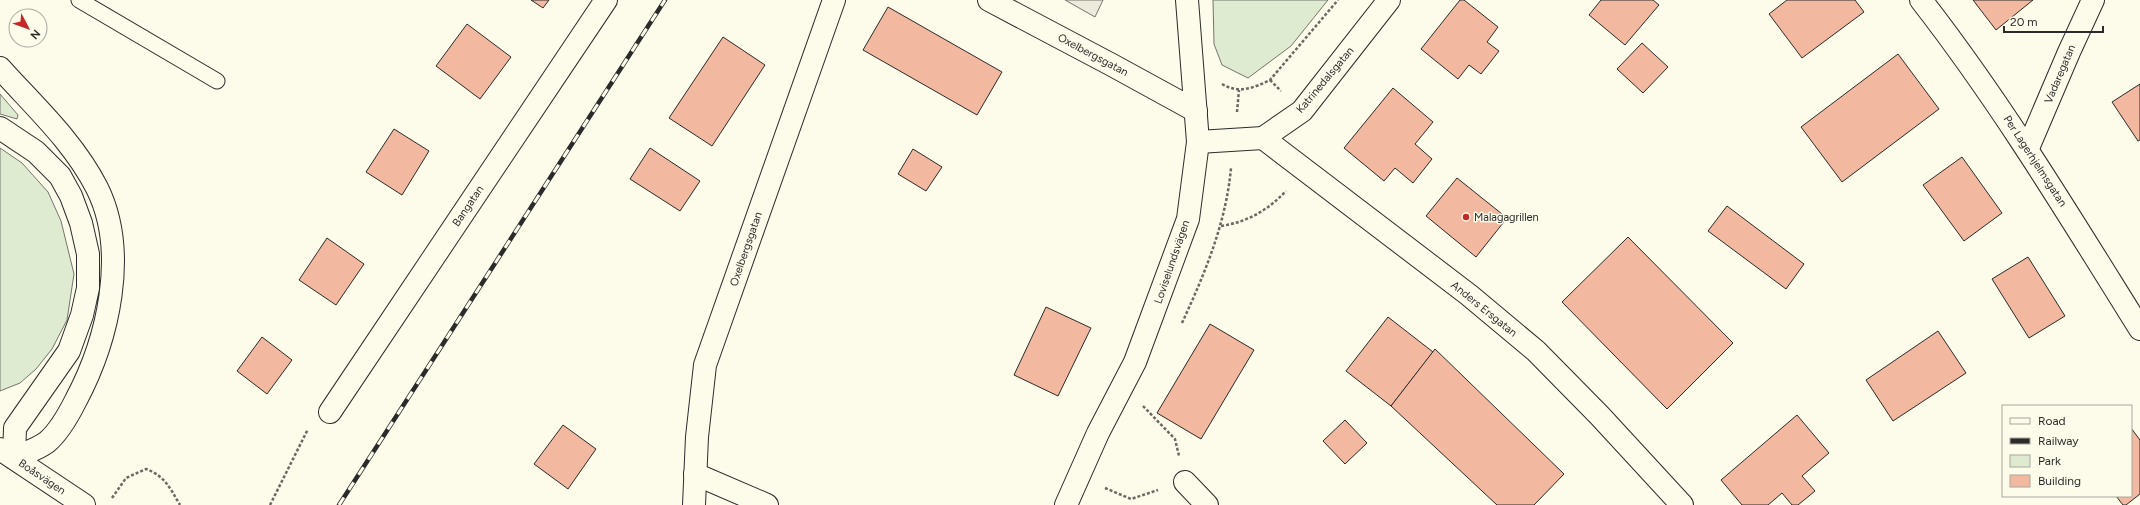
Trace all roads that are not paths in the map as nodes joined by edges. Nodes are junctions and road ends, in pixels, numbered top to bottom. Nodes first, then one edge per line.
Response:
1 (79, 0) edge
2 (606, 0) edge
3 (834, 0) edge
4 (989, 0) edge
5 (1187, 0) edge
6 (1389, 0) edge
7 (1921, 0) edge
8 (2093, 0) edge
9 (0, 68) edge
10 (217, 81) dead end
11 (1196, 111) junction
12 (0, 128) edge
13 (1264, 138) junction
14 (1198, 142) junction
15 (2028, 148) junction
16 (2140, 329) edge
17 (330, 412) road end
18 (7, 454) edge
19 (695, 474) junction
20 (1185, 482) road end
21 (84, 505) edge
22 (694, 505) edge
23 (767, 505) edge
24 (1066, 505) edge
25 (1207, 505) edge
26 (1682, 505) edge

1 - 10 lane
2 - 17 main road, Bangatan
3 - 19 main road, Oxelbergsgatan
4 - 11 main road, Oxelbergsgatan
5 - 11 main road, Loviselundsvägen
6 - 13 main road, Katrinedalsgatan
7 - 15 main road, Per Lagerhjelmsgatan
8 - 15 main road, Vadaregatan
9 - 18 main road
11 - 14 main road, Loviselundsvägen
12 - 18 main road
13 - 14 main road
13 - 26 main road, Anders Ersgatan
14 - 24 main road, Loviselundsvägen
15 - 16 main road, Per Lagerhjelmsgatan
18 - 21 main road, Boåsvägen
19 - 22 main road, Oxelbergsgatan
19 - 23 main road
20 - 25 main road

